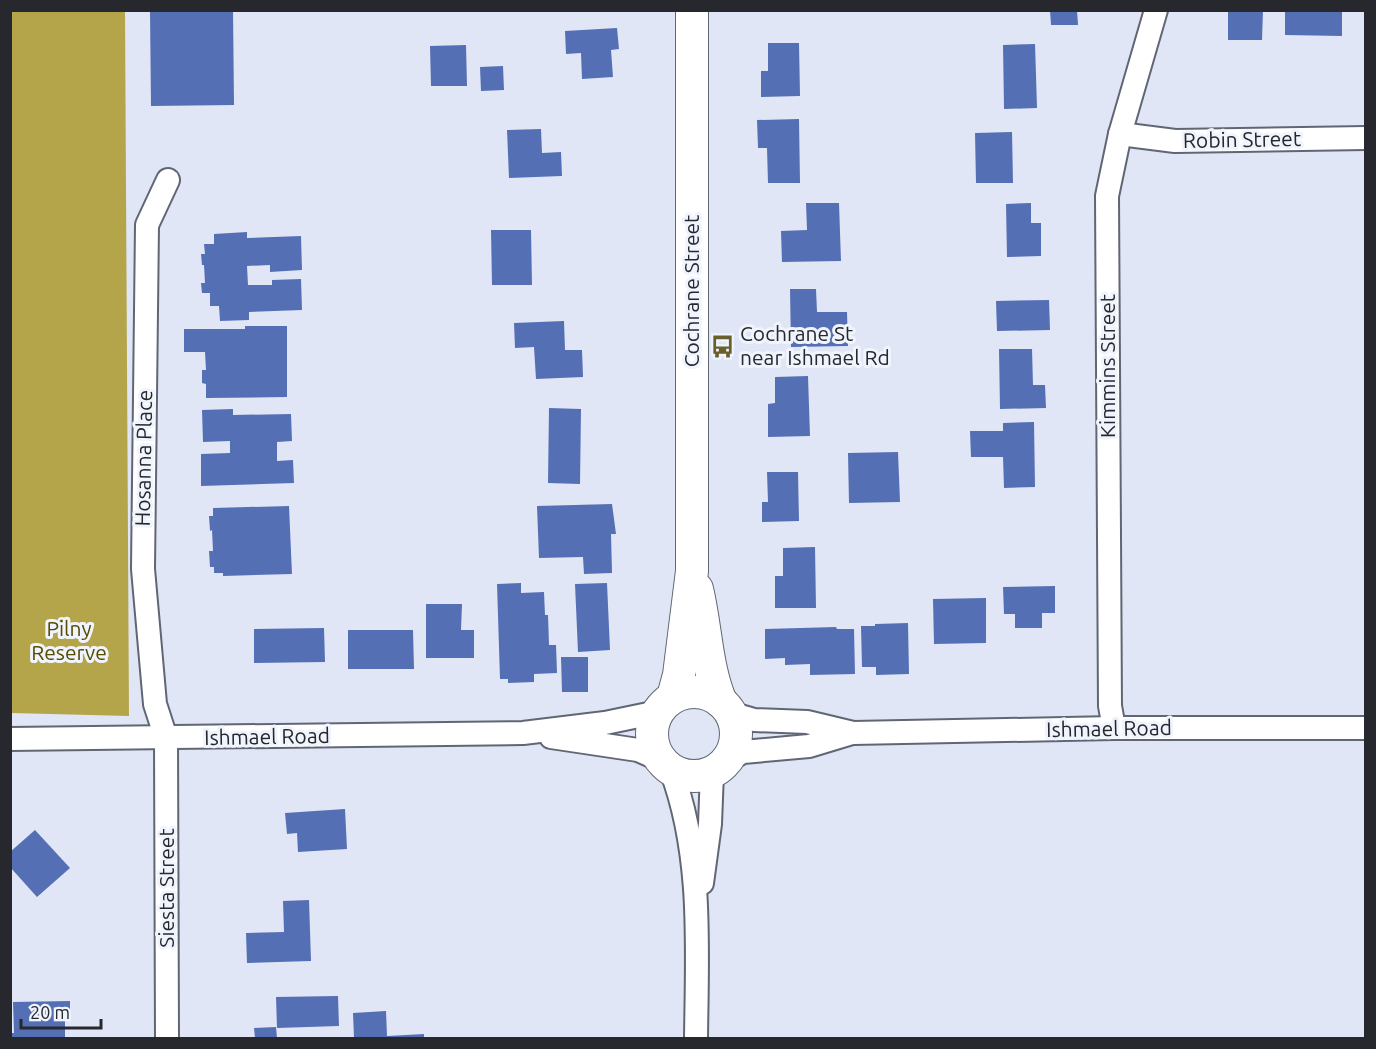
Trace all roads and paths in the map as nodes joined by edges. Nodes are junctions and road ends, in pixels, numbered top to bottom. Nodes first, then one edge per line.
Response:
1 (692, 10) edge
2 (1155, 10) edge
3 (1120, 134) junction
4 (1365, 138) edge
5 (168, 180) dead end
6 (692, 571) junction
7 (666, 705) junction
8 (726, 708) junction
9 (1114, 728) junction
10 (1365, 728) edge
11 (523, 733) junction
12 (853, 733) junction
13 (166, 738) junction
14 (10, 739) edge
15 (666, 764) junction
16 (720, 766) junction
17 (698, 911) junction
18 (167, 1038) edge
19 (696, 1038) edge

1 - 6 street, Cochrane Street
2 - 3 street, Kimmins Street
3 - 4 street, Robin Street
3 - 9 street, Kimmins Street
5 - 13 street, Hosanna Place
6 - 7 street, Cochrane Street
6 - 8 street, Cochrane Street
7 - 8 street
7 - 11 street, Ishmael Road
7 - 15 street
8 - 12 street, Ishmael Road
8 - 16 street
9 - 10 street, Ishmael Road
9 - 12 street, Ishmael Road
11 - 13 street, Ishmael Road
11 - 15 street, Ishmael Road
12 - 16 street, Ishmael Road
13 - 14 street, Ishmael Road
13 - 18 street, Siesta Street
15 - 16 street
15 - 17 street
16 - 17 street
17 - 19 street

